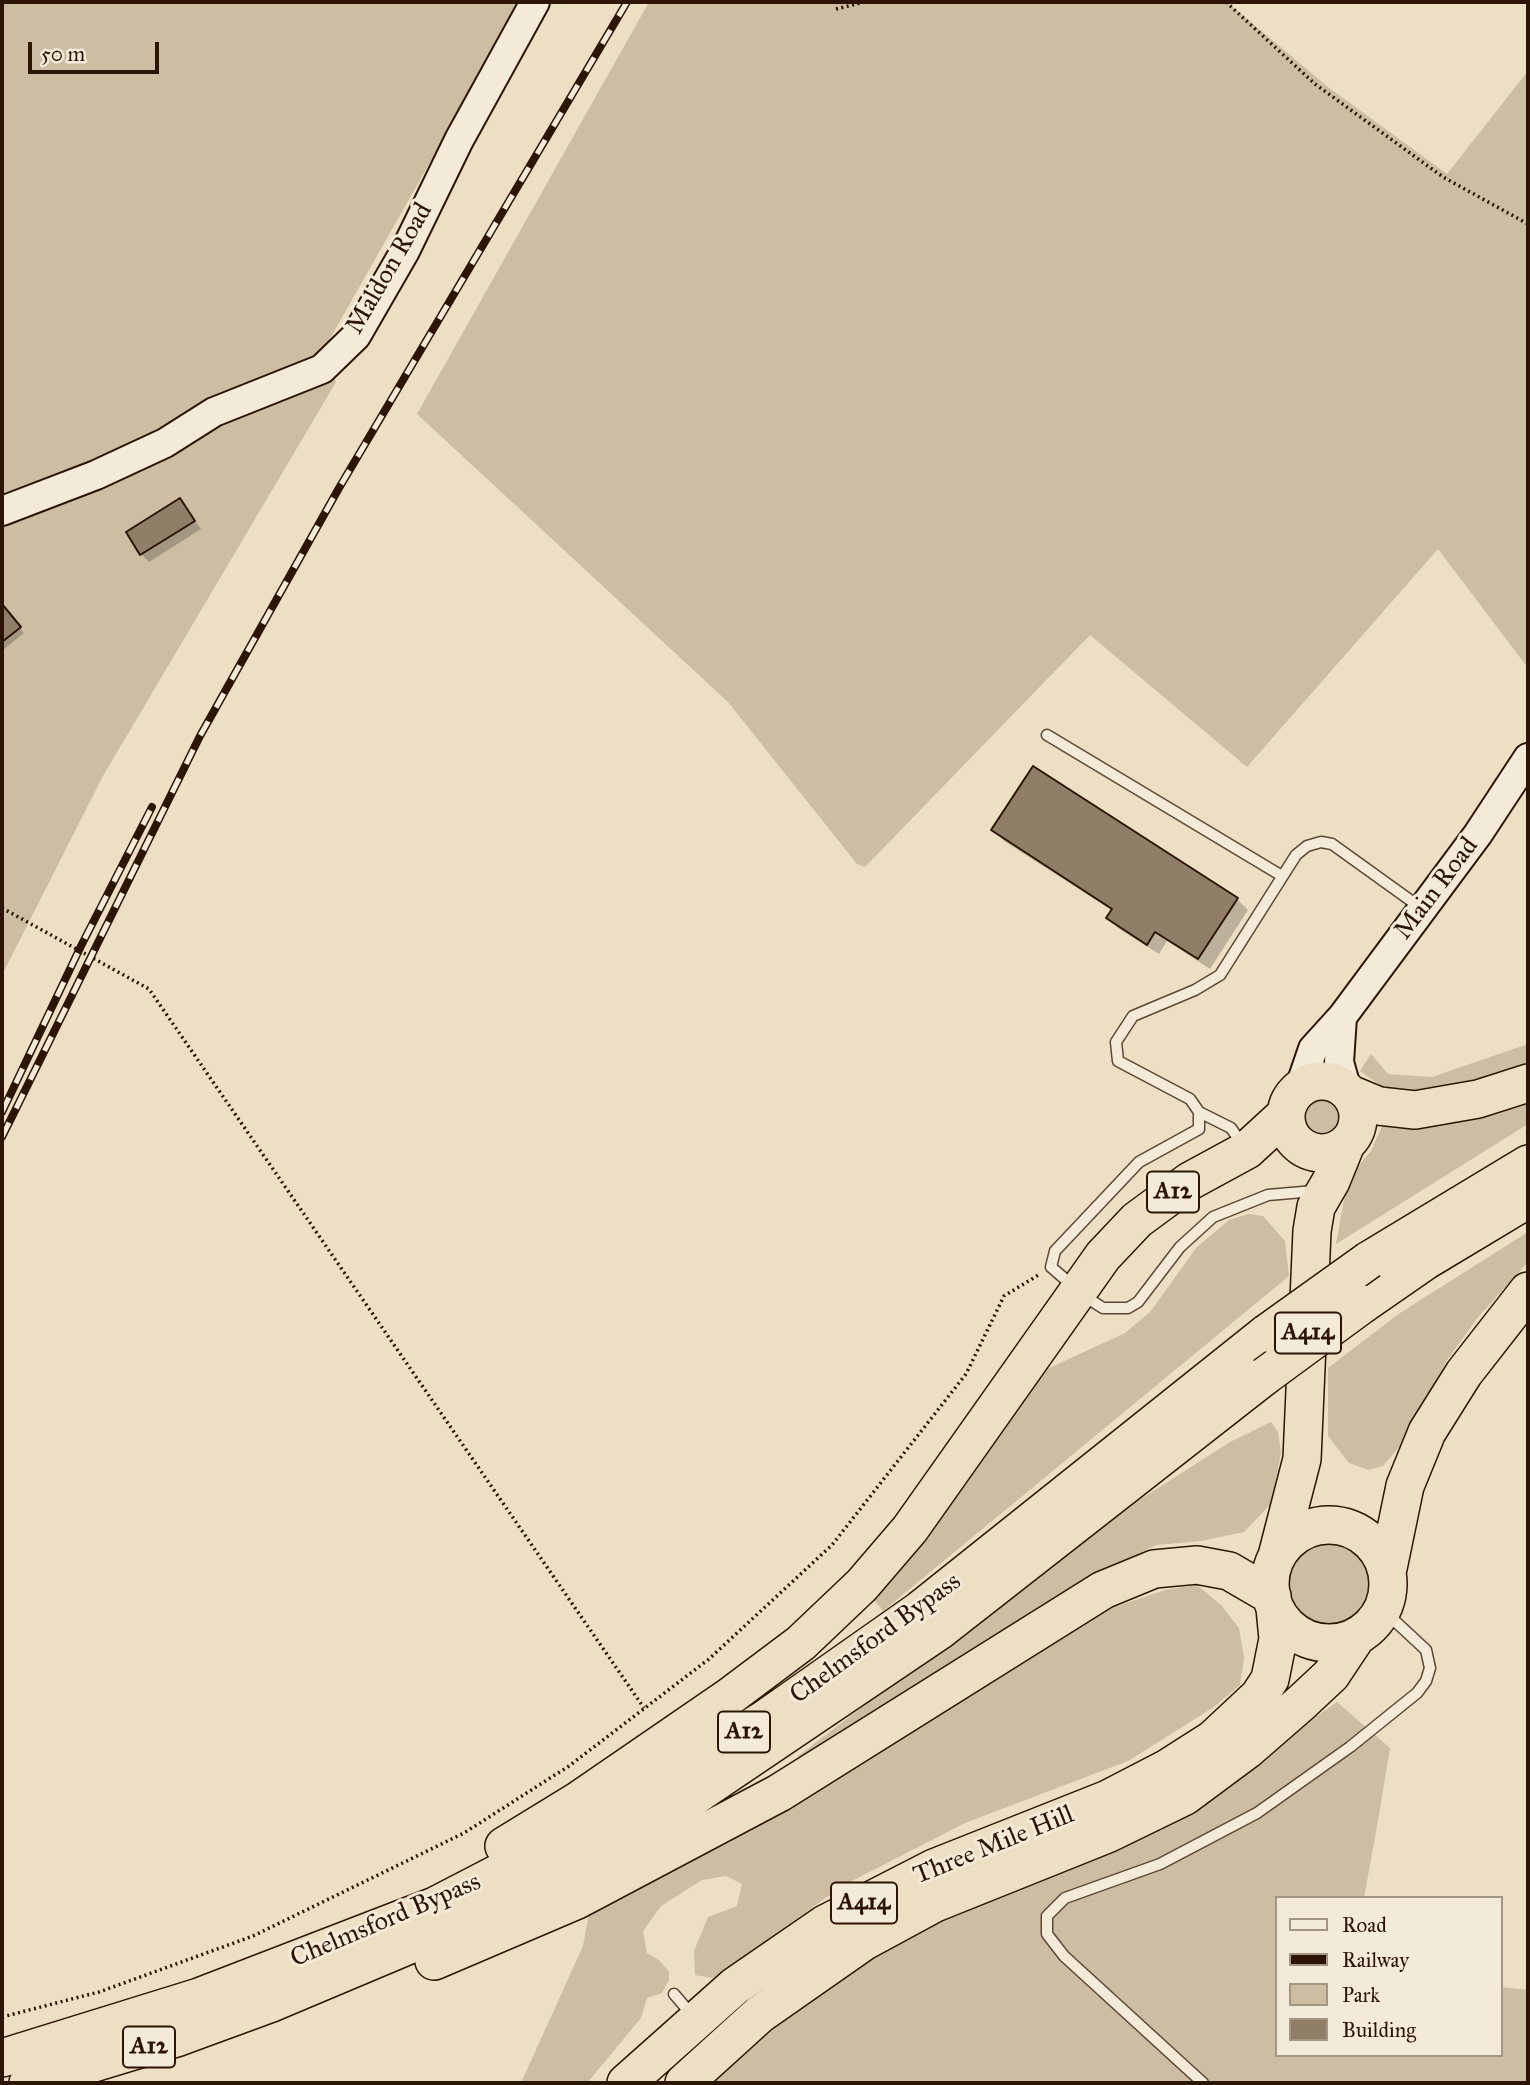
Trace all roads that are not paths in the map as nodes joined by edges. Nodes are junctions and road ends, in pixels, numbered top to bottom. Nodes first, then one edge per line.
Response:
1 (536, 2) edge
2 (2, 511) edge
3 (1047, 735) dead end
4 (1528, 758) edge
5 (1282, 876) junction
6 (1422, 909) junction
7 (1342, 1017) junction
8 (1528, 1083) edge
9 (1349, 1093) junction
10 (1199, 1112) junction
11 (1295, 1116) junction
12 (1346, 1144) junction
13 (1247, 1150) junction
14 (1528, 1164) edge
15 (1317, 1196) junction
16 (1528, 1199) edge
17 (1079, 1290) junction
18 (1528, 1291) edge
19 (1302, 1459) junction
20 (1342, 1527) junction
21 (1277, 1556) junction
22 (1387, 1573) junction
23 (1273, 1602) junction
24 (1383, 1610) junction
25 (1357, 1636) junction
26 (245, 1980) junction
27 (2, 2058) edge
28 (70, 2071) junction
29 (28, 2083) edge
30 (626, 2083) edge
31 (684, 2083) edge
32 (1203, 2083) edge

1 - 2 street, Maldon Road
3 - 5 lane
4 - 6 street, Main Road
5 - 6 lane
5 - 10 lane
6 - 7 street, Main Road
7 - 9 street
7 - 11 street, Main Road
8 - 9 highway
9 - 11 highway
9 - 12 highway
10 - 13 lane
10 - 17 lane
11 - 12 highway
11 - 13 highway, A12
11 - 15 highway, A414
12 - 15 highway, A414
13 - 17 highway, A12
14 - 26 highway, Chelmsford Bypass / A12, bridge
15 - 17 lane
15 - 19 highway, A414
16 - 28 highway, Chelmsford Bypass / A12, bridge
17 - 26 highway, A12
18 - 22 highway
19 - 20 highway, A414
19 - 21 highway, A414
20 - 21 highway
20 - 22 highway
21 - 23 highway
22 - 24 highway
23 - 25 highway
23 - 28 highway, A12
23 - 30 highway, Three Mile Hill / A414
24 - 25 highway
24 - 32 lane
25 - 31 highway, Three Mile Hill / A414
26 - 27 highway, Chelmsford Bypass / A12
28 - 29 highway, Chelmsford Bypass / A12

